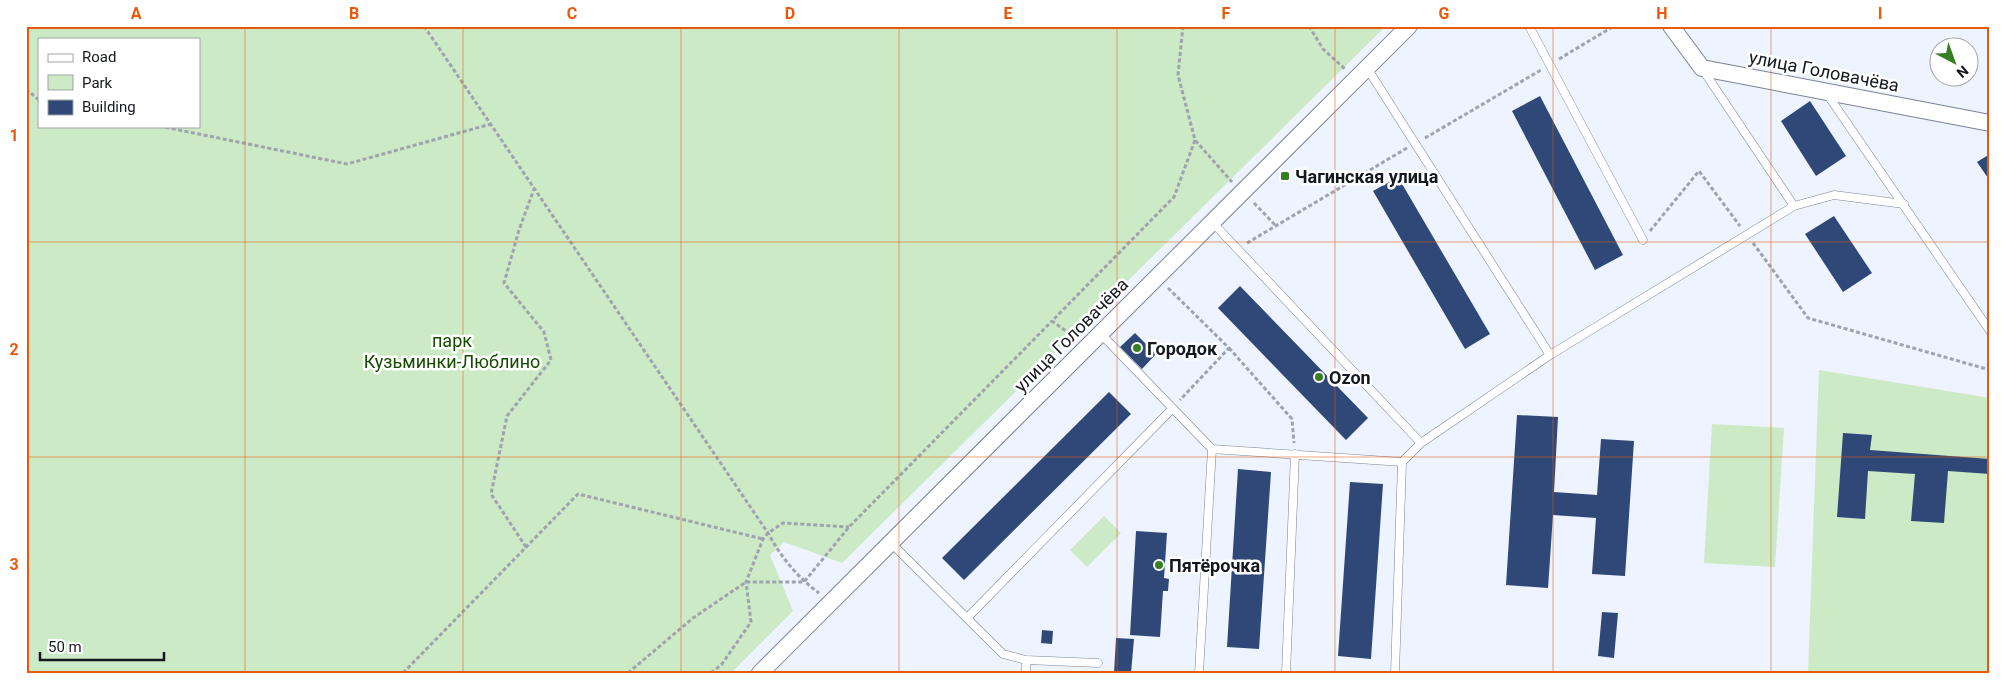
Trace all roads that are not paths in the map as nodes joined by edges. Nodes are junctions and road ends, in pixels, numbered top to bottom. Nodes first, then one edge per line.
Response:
1 (1409, 26) edge
2 (1529, 26) edge
3 (1671, 26) edge
4 (1702, 68) junction
5 (1362, 73) junction
6 (1826, 92) junction
7 (1990, 123) edge
8 (1904, 204) junction
9 (1794, 206) junction
10 (1212, 222) junction
11 (1643, 240) road end
12 (1990, 332) edge
13 (1101, 334) junction
14 (1550, 355) junction
15 (1172, 408) junction
16 (1421, 443) junction
17 (1212, 449) junction
18 (1295, 454) junction
19 (1402, 462) junction
20 (891, 543) junction
21 (968, 617) junction
22 (1026, 660) junction
23 (1098, 663) dead end
24 (760, 673) edge
25 (1026, 673) edge
26 (1199, 673) edge
27 (1286, 673) edge
28 (1395, 673) edge

1 - 5 street, улица Головачёва
2 - 11 lane
3 - 4 street
4 - 6 street, улица Головачёва
4 - 9 lane
5 - 10 street, улица Головачёва
5 - 14 lane
6 - 7 street, улица Головачёва
6 - 8 lane
8 - 9 lane
8 - 12 lane
9 - 14 lane
10 - 13 street, улица Головачёва
10 - 16 lane
13 - 15 lane
13 - 20 street, улица Головачёва
14 - 16 lane
15 - 17 lane
15 - 21 lane
16 - 19 lane
17 - 18 lane
17 - 26 lane
18 - 19 lane
18 - 27 lane
19 - 28 lane
20 - 21 lane
20 - 24 street, улица Головачёва
21 - 22 lane
22 - 23 lane
22 - 25 lane

